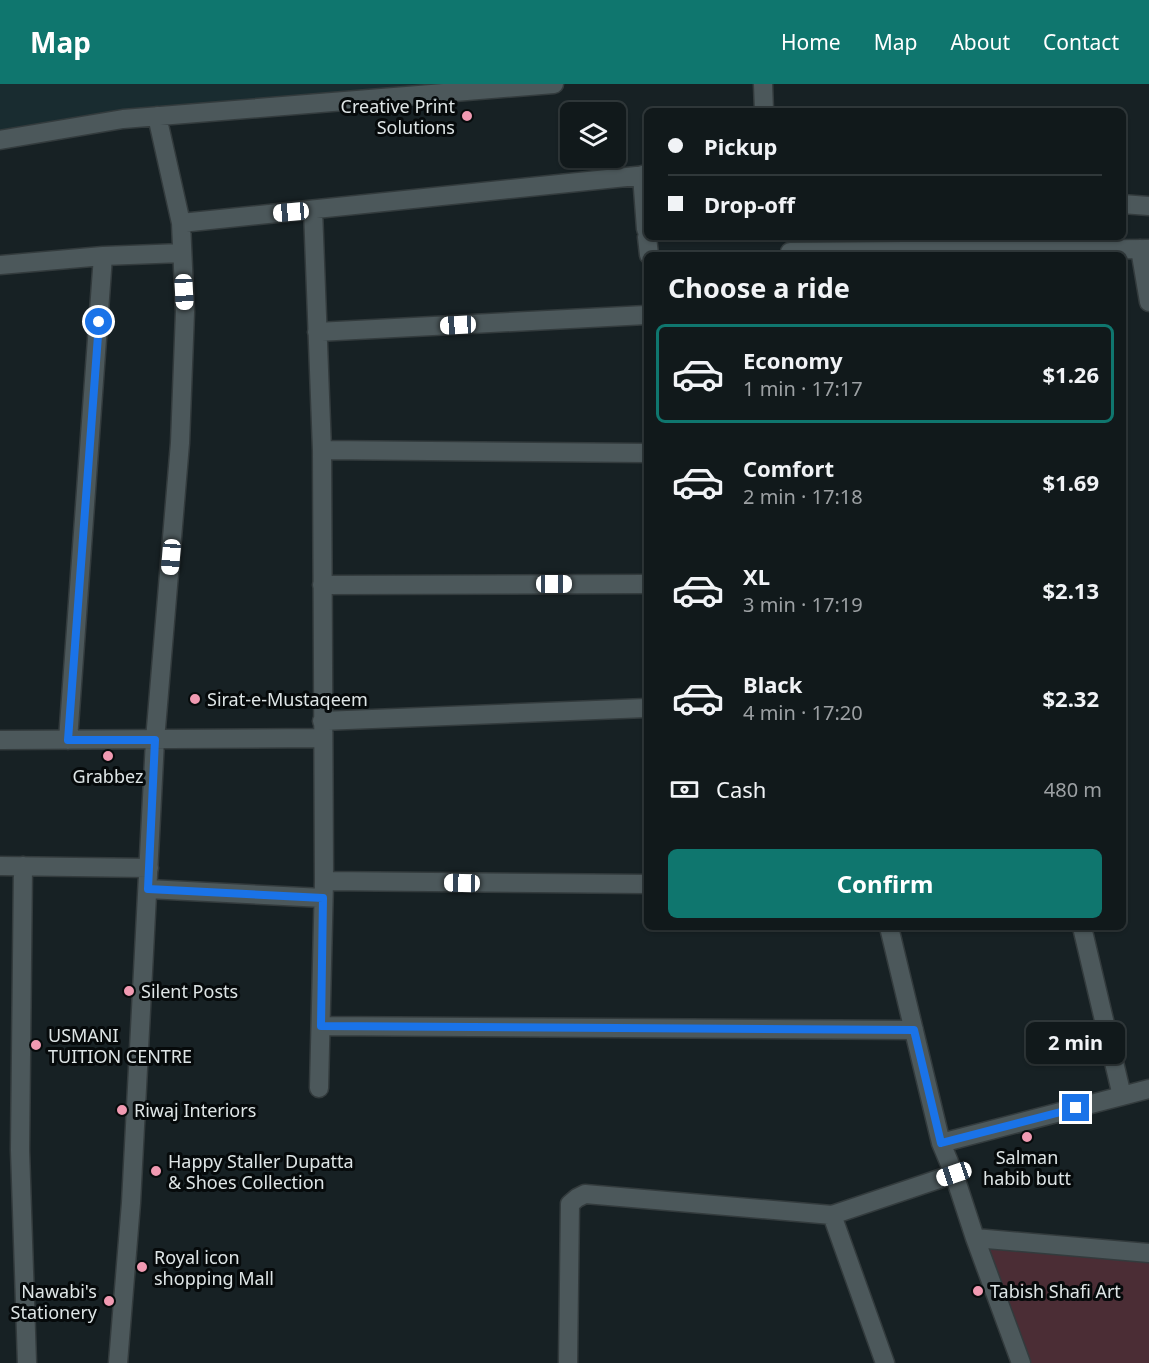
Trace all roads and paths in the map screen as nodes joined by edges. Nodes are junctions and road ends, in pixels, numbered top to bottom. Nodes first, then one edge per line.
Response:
1 (554, 84) edge
2 (763, 84) edge
3 (764, 108) edge
4 (157, 116) junction
5 (0, 140) edge
6 (644, 175) edge
7 (1126, 204) edge
8 (1149, 206) edge
9 (313, 210) junction
10 (181, 223) junction
11 (789, 248) edge
12 (1144, 249) edge
13 (930, 252) edge
14 (1010, 252) edge
15 (182, 253) junction
16 (103, 256) junction
17 (0, 265) edge
18 (1149, 302) edge
19 (644, 315) edge
20 (317, 332) junction
21 (322, 450) junction
22 (644, 453) edge
23 (644, 584) edge
24 (322, 585) junction
25 (644, 708) edge
26 (322, 729) junction
27 (0, 740) edge
28 (68, 740) junction
29 (155, 740) junction
30 (0, 866) edge
31 (23, 866) junction
32 (149, 868) junction
33 (644, 884) edge
34 (148, 889) junction
35 (324, 890) junction
36 (890, 930) edge
37 (1083, 930) edge
38 (321, 1026) junction
39 (914, 1030) junction
40 (319, 1088) dead end
41 (1149, 1089) edge
42 (1122, 1096) junction
43 (941, 1143) junction
44 (954, 1174) junction
45 (832, 1215) junction
46 (975, 1238) junction
47 (1149, 1253) edge
48 (27, 1363) edge
49 (118, 1363) edge
50 (568, 1363) edge
51 (885, 1363) edge
52 (1021, 1363) edge

1 - 4 street
2 - 3 street
4 - 5 street
4 - 10 street
6 - 9 street
7 - 8 street
9 - 10 street
9 - 20 street
10 - 15 street
11 - 13 street
12 - 14 street
12 - 18 street
15 - 16 street
15 - 29 street
16 - 17 street
16 - 28 street
19 - 20 street
20 - 21 street
21 - 22 street
21 - 24 street
23 - 24 street
24 - 26 street
25 - 26 street
26 - 29 street
26 - 35 street
27 - 28 street
28 - 29 street
29 - 32 street
30 - 31 street
31 - 32 street
31 - 48 street
32 - 34 street
33 - 35 street
34 - 35 street
34 - 49 street
35 - 38 street
36 - 39 street
37 - 42 street
38 - 39 street
38 - 40 street
39 - 43 street
41 - 42 street
42 - 43 street
43 - 44 street
44 - 45 street
44 - 46 street
45 - 50 street
45 - 51 street
46 - 47 street
46 - 52 street

